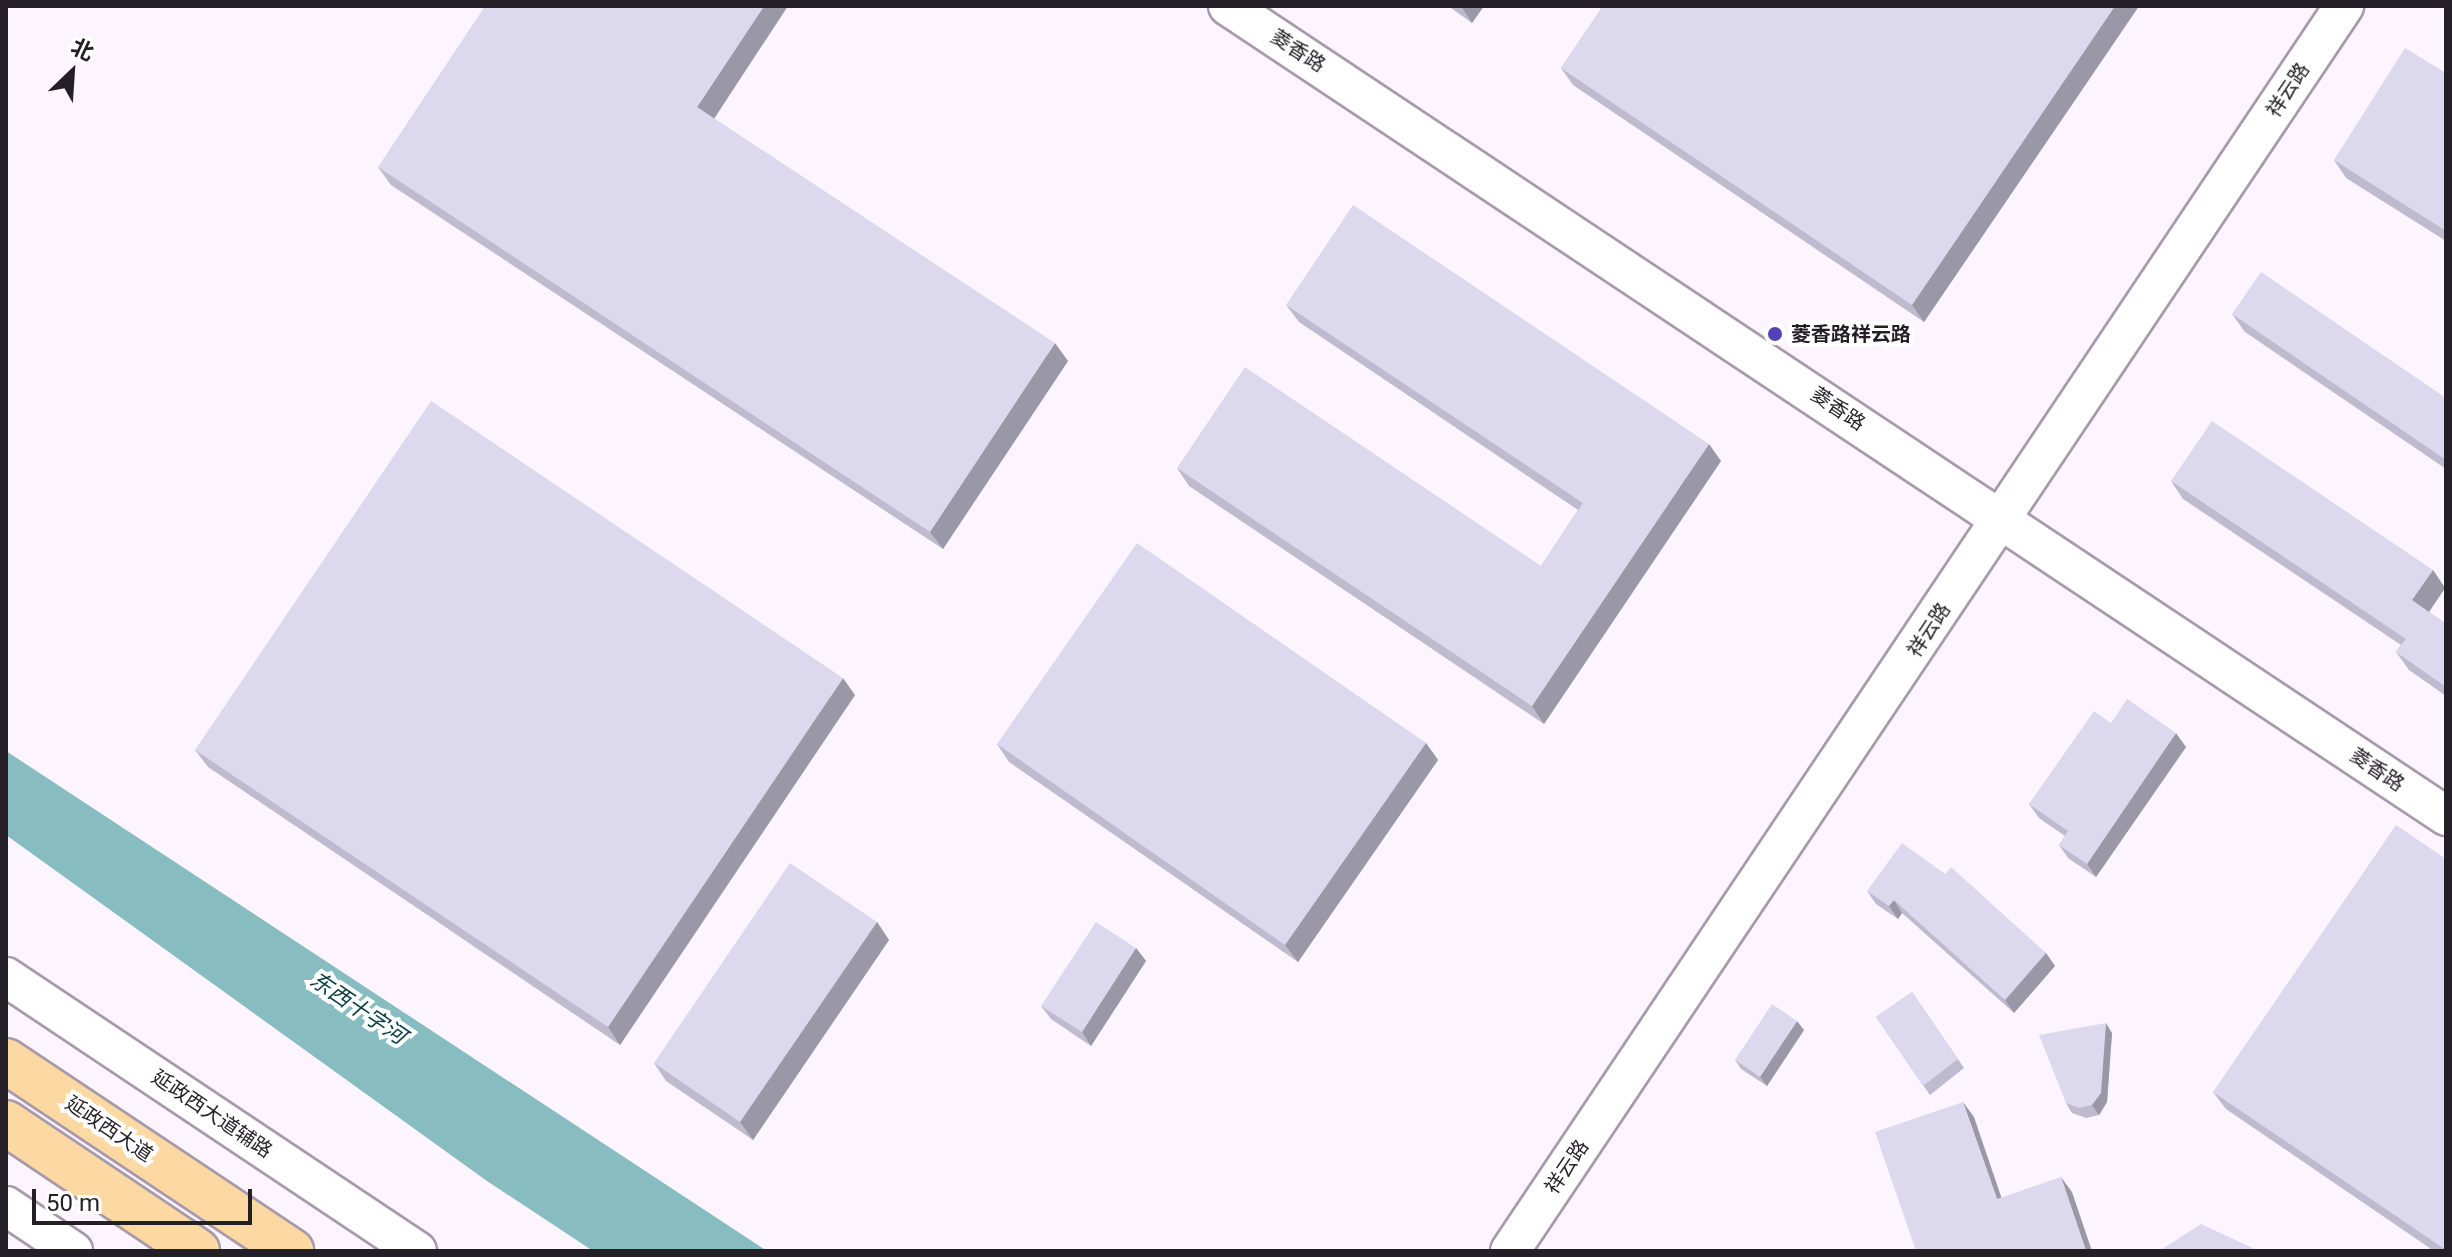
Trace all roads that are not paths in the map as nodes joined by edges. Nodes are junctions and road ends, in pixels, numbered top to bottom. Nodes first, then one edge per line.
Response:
1 (1228, 6) edge
2 (2344, 6) edge
3 (2003, 519) junction
4 (2446, 816) edge
5 (6, 977) edge
6 (6, 1061) edge
7 (6, 1123) edge
8 (6, 1206) edge
9 (73, 1251) edge
10 (197, 1251) edge
11 (291, 1251) edge
12 (417, 1251) edge
13 (1510, 1251) edge

1 - 3 street, 菱香路
2 - 3 street, 祥云路
3 - 4 street, 菱香路
3 - 13 street, 祥云路
5 - 12 street, 延政西大道辅路
6 - 11 main road, 延政西大道
7 - 10 main road
8 - 9 street

